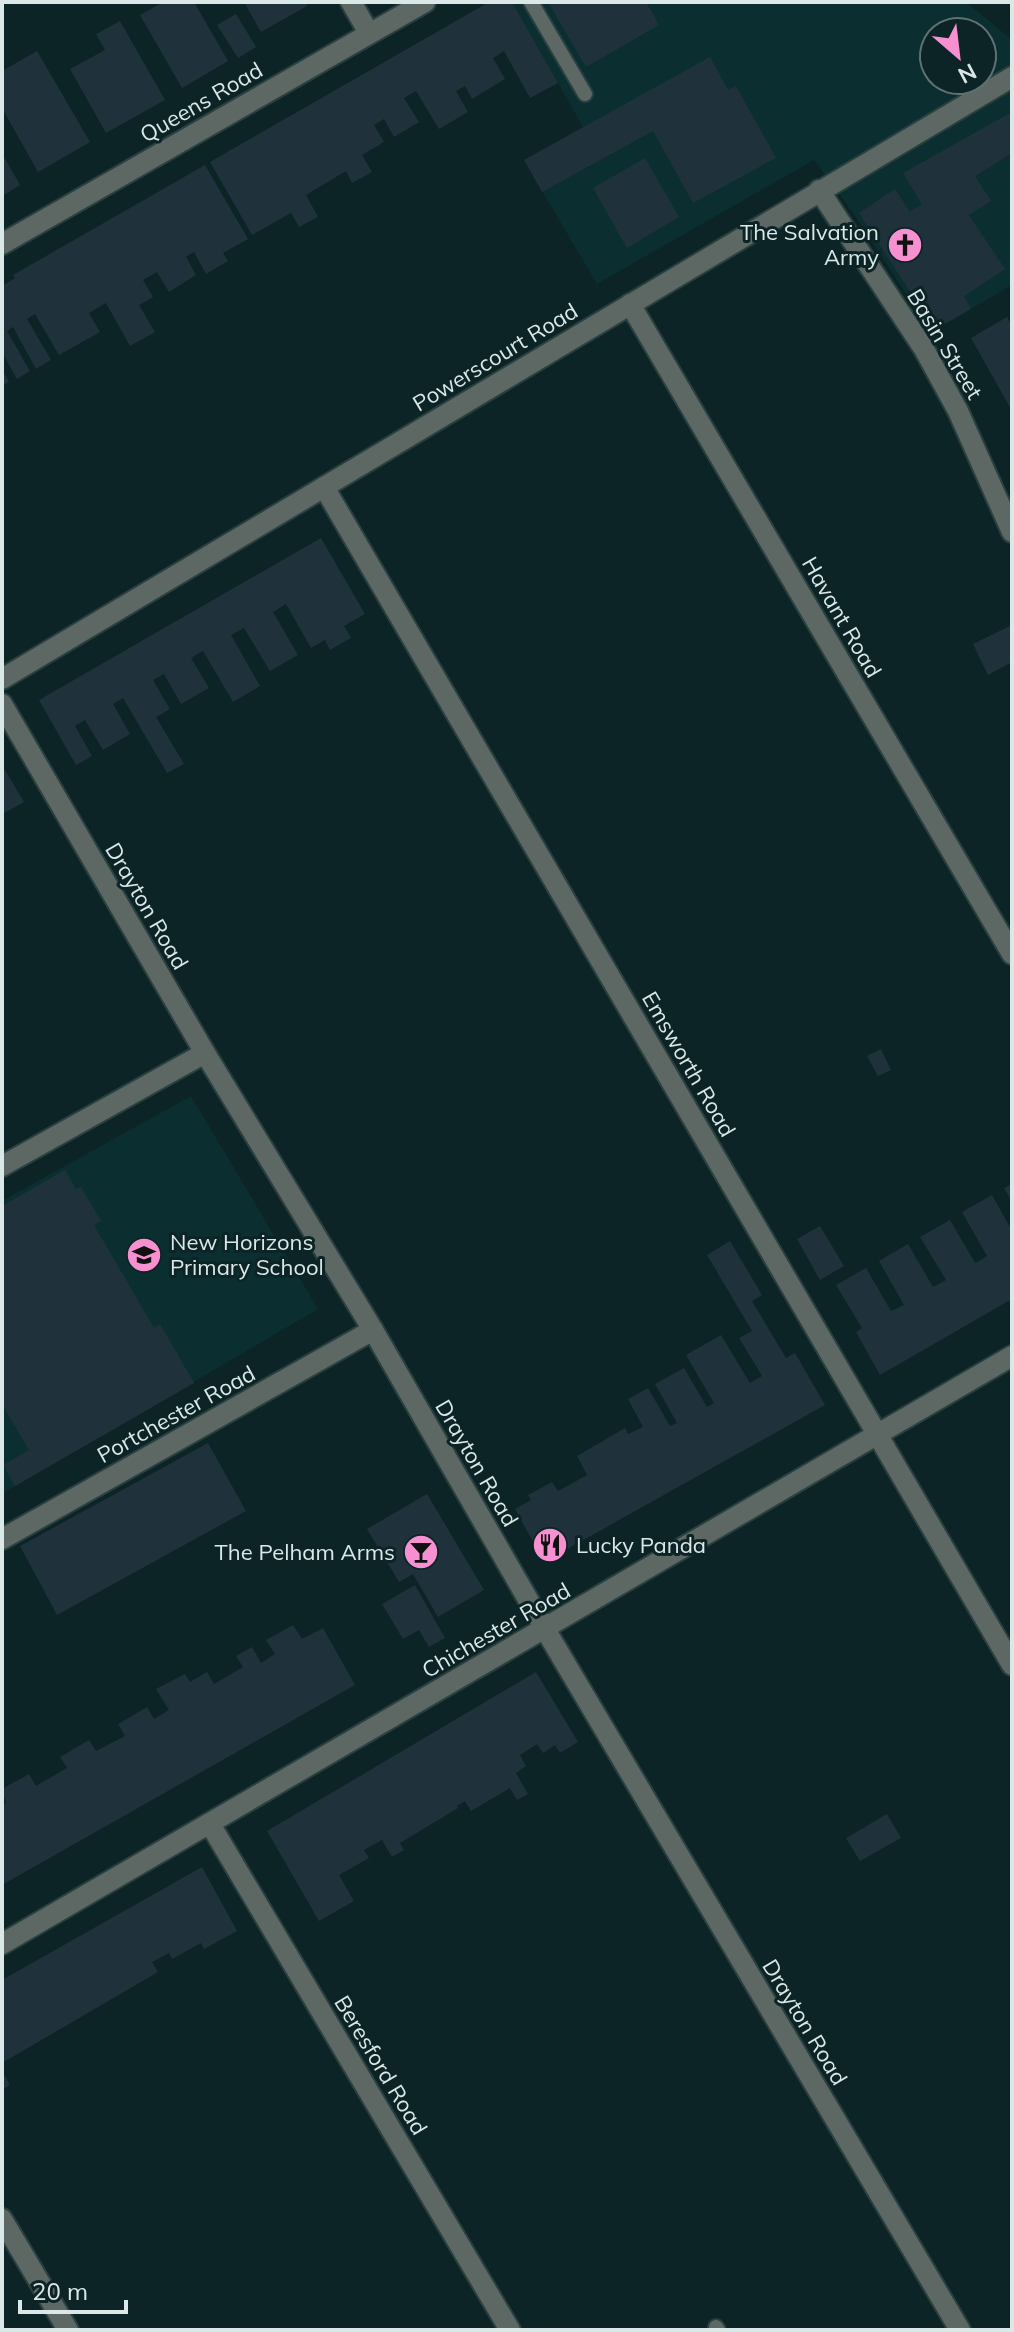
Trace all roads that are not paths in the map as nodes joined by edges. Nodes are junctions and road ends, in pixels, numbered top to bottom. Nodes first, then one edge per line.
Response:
1 (351, 2) edge
2 (425, 2) edge
3 (531, 2) edge
4 (369, 33) junction
5 (1012, 77) edge
6 (585, 94) dead end
7 (819, 190) junction
8 (2, 244) edge
9 (630, 304) junction
10 (324, 487) junction
11 (1012, 532) edge
12 (2, 679) edge
13 (2, 704) edge
14 (1012, 954) edge
15 (205, 1053) junction
16 (2, 1166) edge
17 (373, 1330) junction
18 (1012, 1356) edge
19 (877, 1434) junction
20 (2, 1539) edge
21 (545, 1629) junction
22 (1012, 1665) edge
23 (210, 1824) junction
24 (2, 1944) edge
25 (2, 2219) edge
26 (68, 2330) edge
27 (510, 2330) edge
28 (960, 2330) edge

1 - 4 street
2 - 4 street, Queens Road
3 - 6 lane
4 - 8 street, Queens Road
5 - 7 street, Powerscourt Road
7 - 9 street, Powerscourt Road
7 - 11 street, Basin Street
9 - 10 street, Powerscourt Road
9 - 14 street, Havant Road
10 - 12 street, Powerscourt Road
10 - 19 street, Emsworth Road
13 - 15 street, Drayton Road
15 - 16 street
15 - 17 street, Drayton Road
17 - 20 street, Portchester Road
17 - 21 street, Drayton Road
18 - 19 street, Chichester Road
19 - 21 street, Chichester Road
19 - 22 street, Emsworth Road
21 - 23 street, Chichester Road
21 - 28 street, Drayton Road
23 - 24 street, Chichester Road
23 - 27 street, Beresford Road
25 - 26 street

